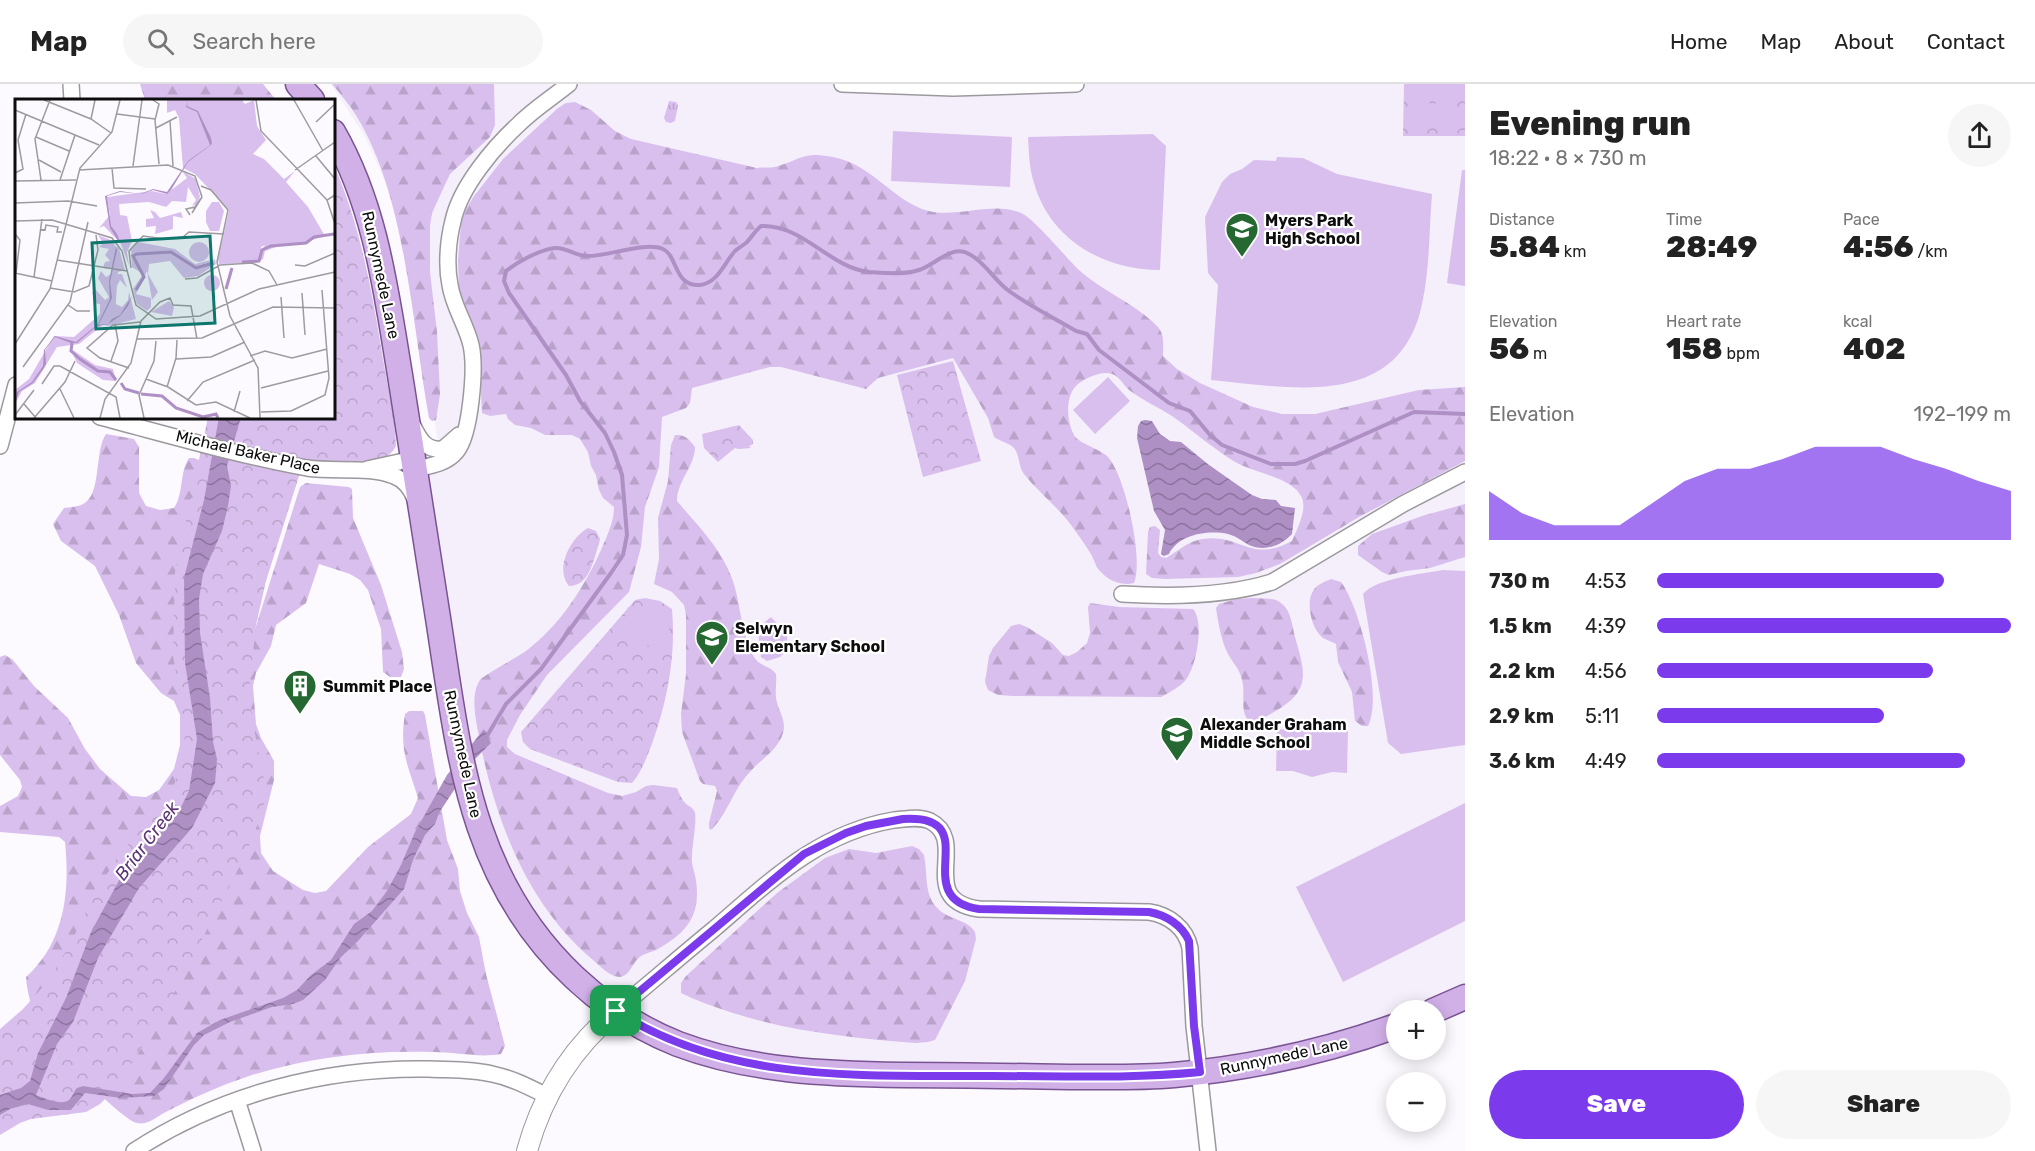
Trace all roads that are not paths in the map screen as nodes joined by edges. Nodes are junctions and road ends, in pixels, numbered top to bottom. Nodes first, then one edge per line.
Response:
1 (71, 84) edge
2 (298, 84) edge
3 (569, 84) edge
4 (842, 84) edge
5 (1076, 84) edge
6 (72, 99) edge
7 (311, 99) edge
8 (334, 134) edge
9 (12, 392) edge
10 (406, 414) junction
11 (104, 418) edge
12 (468, 420) junction
13 (0, 446) edge
14 (414, 464) junction
15 (361, 470) junction
16 (1465, 472) edge
17 (422, 517) junction
18 (1122, 594) dead end
19 (1465, 997) edge
20 (1446, 1005) edge
21 (616, 1011) junction
22 (1386, 1030) edge
23 (1200, 1072) junction
24 (547, 1096) junction
25 (237, 1100) junction
26 (134, 1151) edge
27 (253, 1151) edge
28 (527, 1151) edge
29 (1208, 1151) edge

1 - 6 street
2 - 7 main road
3 - 12 street
4 - 5 street
8 - 10 main road, Runnymede Lane
9 - 13 street
10 - 12 street
10 - 14 main road, Runnymede Lane
11 - 15 street, Michael Baker Place
12 - 14 street
14 - 15 street
14 - 17 main road, Runnymede Lane
15 - 17 street
16 - 18 street
17 - 21 main road, Runnymede Lane
19 - 20 main road
21 - 23 main road, Runnymede Lane
21 - 23 street
21 - 24 street
22 - 23 main road, Runnymede Lane
23 - 29 street
24 - 25 street
24 - 28 street
25 - 26 street
25 - 27 street

